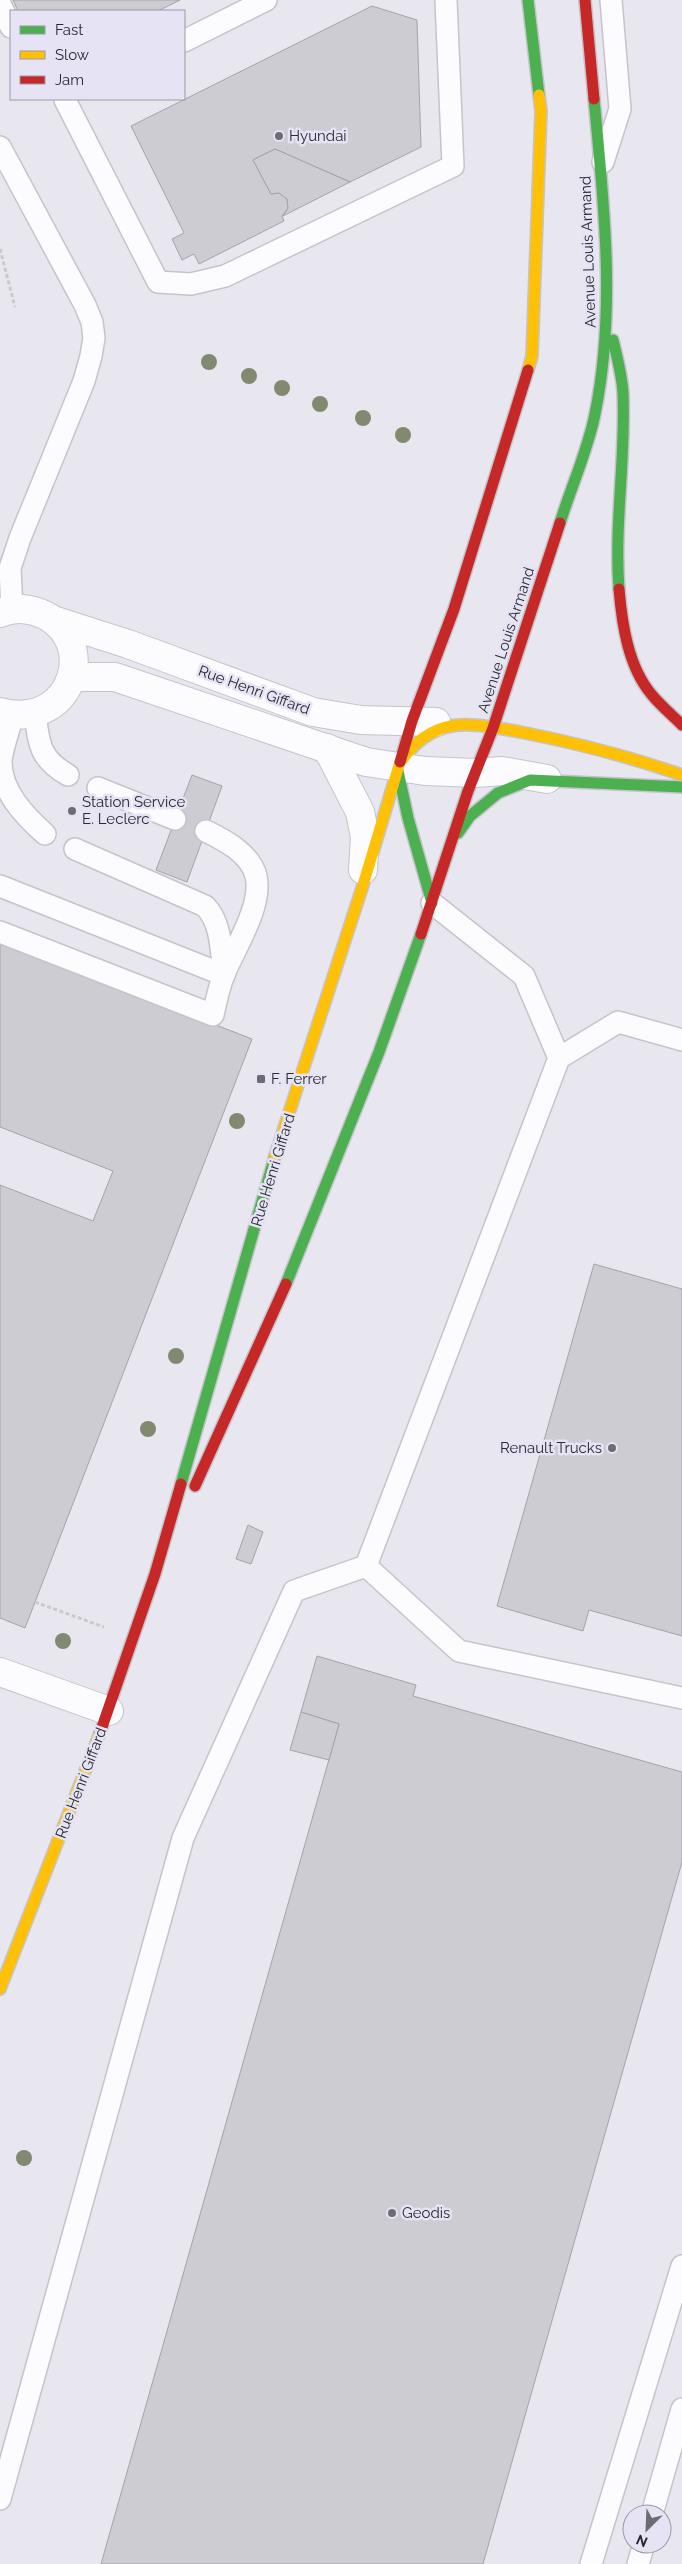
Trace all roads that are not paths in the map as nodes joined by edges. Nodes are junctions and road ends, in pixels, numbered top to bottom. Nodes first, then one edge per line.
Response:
1 (266, 0) edge
2 (446, 0) edge
3 (528, 0) edge
4 (585, 0) edge
5 (611, 0) edge
6 (0, 4) edge
7 (10, 25) edge
8 (185, 40) edge
9 (66, 100) edge
10 (0, 147) edge
11 (601, 170) junction
12 (608, 318) junction
13 (6, 611) edge
14 (53, 620) junction
15 (72, 677) junction
16 (16, 714) edge
17 (412, 721) junction
18 (460, 724) junction
19 (682, 725) edge
20 (494, 728) junction
21 (327, 748) junction
22 (398, 768) junction
23 (476, 773) junction
24 (68, 775) dead end
25 (682, 775) edge
26 (560, 781) junction
27 (98, 788) dead end
28 (682, 788) edge
29 (175, 819) dead end
30 (206, 831) dead end
31 (45, 834) dead end
32 (449, 847) junction
33 (75, 849) dead end
34 (0, 886) edge
35 (363, 886) junction
36 (432, 903) junction
37 (0, 932) edge
38 (224, 975) junction
39 (682, 1040) edge
40 (559, 1058) junction
41 (366, 1566) junction
42 (155, 1574) junction
43 (0, 1672) edge
44 (682, 1698) edge
45 (109, 1711) junction
46 (0, 1989) edge
47 (682, 2266) edge
48 (682, 2409) edge
49 (0, 2499) edge
50 (655, 2504) edge
51 (591, 2564) edge

1 - 8 lane
2 - 9 lane
3 - 17 street
4 - 11 street, Avenue Louis Armand
5 - 11 lane
6 - 7 lane
10 - 13 lane
11 - 12 street, Avenue Louis Armand
12 - 19 street
12 - 20 street, Avenue Louis Armand
13 - 14 street, Rue Henri Giffard
14 - 15 street
14 - 17 street, Rue Henri Giffard
15 - 16 street
15 - 21 street, Rue Henri Giffard
16 - 24 lane
16 - 31 lane
17 - 18 street
17 - 22 street, Rue Henri Giffard
18 - 20 street
18 - 22 street
20 - 23 street, Rue Henri Giffard
20 - 25 street
21 - 22 street, Rue Henri Giffard
21 - 35 street
22 - 23 street
22 - 35 street, Rue Henri Giffard
22 - 36 street, Rue Henri Giffard
23 - 26 street
23 - 32 street, Rue Henri Giffard
26 - 28 street
26 - 32 street
27 - 29 lane
30 - 38 lane
32 - 36 street, Rue Henri Giffard
33 - 38 lane
34 - 38 lane
35 - 42 street, Rue Henri Giffard
36 - 40 lane
36 - 42 street, Rue Henri Giffard
37 - 38 lane
39 - 40 lane
40 - 41 lane
41 - 44 lane
41 - 49 lane
42 - 45 street, Rue Henri Giffard
43 - 45 street
45 - 46 street, Rue Henri Giffard
47 - 51 lane
48 - 50 lane

